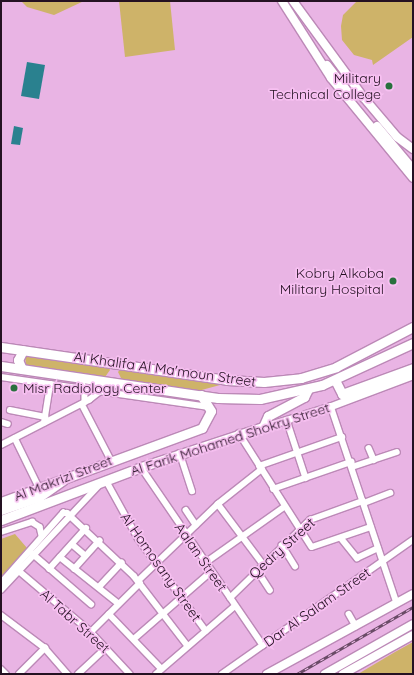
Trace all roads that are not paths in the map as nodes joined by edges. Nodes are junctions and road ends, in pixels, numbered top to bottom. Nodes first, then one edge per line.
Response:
1 (282, 1) edge
2 (293, 1) edge
3 (314, 52) junction
4 (397, 136) junction
5 (413, 149) edge
6 (413, 157) edge
7 (413, 174) edge
8 (413, 327) edge
9 (413, 343) edge
10 (1, 347) edge
11 (23, 350) junction
12 (1, 366) edge
13 (413, 368) edge
14 (22, 369) junction
15 (413, 375) edge
16 (1, 377) edge
17 (79, 378) junction
18 (335, 380) junction
19 (112, 382) junction
20 (50, 384) junction
21 (85, 389) junction
22 (308, 389) junction
23 (102, 392) junction
24 (201, 395) junction
25 (83, 403) junction
26 (330, 406) junction
27 (210, 408) junction
28 (10, 410) dead end
29 (45, 417) junction
30 (287, 420) junction
31 (1, 422) edge
32 (8, 424) dead end
33 (44, 424) junction
34 (262, 427) junction
35 (239, 433) junction
36 (342, 437) junction
37 (15, 438) junction
38 (1, 445) edge
39 (369, 448) dead end
40 (298, 452) junction
41 (396, 452) dead end
42 (180, 453) junction
43 (111, 460) junction
44 (374, 460) junction
45 (351, 465) junction
46 (142, 467) junction
47 (260, 468) junction
48 (67, 476) junction
49 (306, 478) junction
50 (104, 481) junction
51 (39, 487) junction
52 (273, 489) junction
53 (192, 491) dead end
54 (390, 493) dead end
55 (1, 502) edge
56 (47, 502) junction
57 (364, 502) junction
58 (218, 504) junction
59 (284, 507) junction
60 (1, 510) edge
61 (186, 510) dead end
62 (70, 516) junction
63 (1, 520) edge
64 (196, 525) junction
65 (1, 526) edge
66 (371, 527) junction
67 (86, 528) junction
68 (298, 530) junction
69 (1, 532) edge
70 (186, 534) junction
71 (42, 536) junction
72 (242, 538) junction
73 (342, 538) junction
74 (413, 540) edge
75 (99, 541) junction
76 (72, 544) junction
77 (282, 546) junction
78 (378, 548) junction
79 (33, 554) junction
80 (86, 556) junction
81 (60, 557) junction
82 (157, 561) junction
83 (382, 561) junction
84 (121, 563) junction
85 (205, 563) junction
86 (264, 564) junction
87 (295, 566) dead end
88 (49, 569) junction
89 (74, 569) junction
90 (18, 570) junction
91 (257, 570) junction
92 (211, 572) junction
93 (139, 582) junction
94 (1, 583) edge
95 (99, 587) junction
96 (1, 590) edge
97 (270, 590) dead end
98 (413, 594) edge
99 (182, 598) junction
100 (230, 598) junction
101 (397, 603) junction
102 (91, 604) dead end
103 (119, 604) junction
104 (235, 606) junction
105 (164, 613) junction
106 (109, 614) junction
107 (349, 614) dead end
108 (1, 615) edge
109 (411, 625) edge
110 (356, 626) junction
111 (206, 631) junction
112 (91, 632) junction
113 (413, 635) edge
114 (135, 638) junction
115 (263, 645) junction
116 (188, 646) junction
117 (45, 648) junction
118 (106, 648) junction
119 (162, 669) junction
120 (1, 670) edge
121 (6, 674) edge
122 (19, 674) edge
123 (68, 674) edge
124 (78, 674) edge
125 (130, 674) edge
126 (156, 674) edge
127 (222, 674) edge
128 (267, 674) edge
129 (325, 674) edge
130 (344, 674) edge

1 - 3 main road
2 - 4 main road
3 - 7 main road
3 - 7 main road
4 - 5 main road
4 - 6 main road
8 - 11 main road, Al Khalifa Al Ma'moun Street
9 - 18 main road, Al Khalifa Al Ma'moun Street
10 - 11 main road, Al Khalifa Al Ma'moun Street
11 - 14 main road
12 - 14 main road, Al Khalifa Al Ma'moun Street
13 - 18 main road
14 - 17 main road, Al Khalifa Al Ma'moun Street
15 - 26 street, Al Farik Mohamed Shokry Street
16 - 20 street
17 - 19 main road, Al Khalifa Al Ma'moun Street
17 - 21 street
18 - 22 main road, Al Khalifa Al Ma'moun Street
19 - 23 street
19 - 24 main road, Al Khalifa Al Ma'moun Street
20 - 21 street
20 - 29 street
21 - 23 street
21 - 25 street
22 - 24 main road, Al Khalifa Al Ma'moun Street
22 - 34 main road
23 - 25 street
23 - 27 street
24 - 27 main road
25 - 33 street
25 - 43 street
26 - 30 street, Al Farik Mohamed Shokry Street
26 - 36 street
27 - 43 main road, Al Makrizi Street
28 - 29 street
29 - 33 street
30 - 34 street, Al Farik Mohamed Shokry Street
30 - 40 street
31 - 32 street
33 - 37 street
34 - 35 main road, Al Farik Mohamed Shokry Street
35 - 42 main road, Al Farik Mohamed Shokry Street
35 - 47 street
36 - 40 street
36 - 45 street
37 - 38 street
37 - 51 street
39 - 44 street
40 - 47 street
40 - 49 street
41 - 44 street
42 - 46 main road, Al Farik Mohamed Shokry Street
42 - 53 street
43 - 48 main road, Al Makrizi Street
44 - 45 street
45 - 49 street
45 - 57 street
46 - 50 main road, Al Farik Mohamed Shokry Street
46 - 70 street, Aalan Street
47 - 52 street
47 - 58 street
48 - 51 main road, Al Makrizi Street
48 - 60 main road
49 - 52 street
50 - 56 main road, Al Farik Mohamed Shokry Street
50 - 62 street
50 - 82 street, Al Homosany Street
51 - 55 main road, Al Makrizi Street
52 - 59 street
54 - 57 street, Qedry Street
56 - 63 main road, Al Makrizi Street
56 - 65 main road
57 - 66 street
57 - 68 street, Qedry Street
58 - 64 street
58 - 72 street
59 - 68 street
59 - 72 street
61 - 64 street
62 - 67 street
62 - 71 street
62 - 79 street
64 - 70 street
66 - 73 street
66 - 78 street
67 - 75 street
67 - 76 street
68 - 73 street
68 - 77 street, Qedry Street
69 - 71 street
70 - 82 street
70 - 85 street, Aalan Street
71 - 94 street
72 - 85 street
72 - 86 street
73 - 78 street
74 - 83 street, Dar Al Salam Street
75 - 80 street
75 - 84 street
76 - 80 street
76 - 81 street
77 - 86 street, Qedry Street
77 - 87 street
78 - 83 street
79 - 88 street
79 - 90 street
80 - 89 street
81 - 88 street
81 - 89 street
82 - 93 street
82 - 99 street, Al Homosany Street
83 - 101 street
83 - 115 street, Dar Al Salam Street
84 - 93 street
84 - 95 street
85 - 92 street, Aalan Street
86 - 91 street, Qedry Street
88 - 102 street
89 - 95 street
90 - 96 street
90 - 112 street, Al Tabr Street
91 - 97 street
91 - 100 street, Qedry Street
92 - 99 street
92 - 100 street, Aalan Street
93 - 103 street
93 - 105 street
95 - 103 street
98 - 101 main road
99 - 105 street
99 - 111 street, Al Homosany Street
100 - 104 street, Aalan Street
101 - 110 main road
103 - 106 street
104 - 111 street
104 - 115 street, Aalan Street
105 - 114 street
105 - 116 street
106 - 112 street
106 - 114 street
107 - 110 street
108 - 117 street
109 - 113 main road
109 - 129 main road
110 - 128 main road
111 - 116 street
112 - 118 street, Al Tabr Street
113 - 130 main road
114 - 119 street
115 - 127 street, Dar Al Salam Street
116 - 119 street
117 - 122 street
117 - 123 street
118 - 124 street
118 - 125 street, Al Tabr Street
119 - 126 street
120 - 121 street

